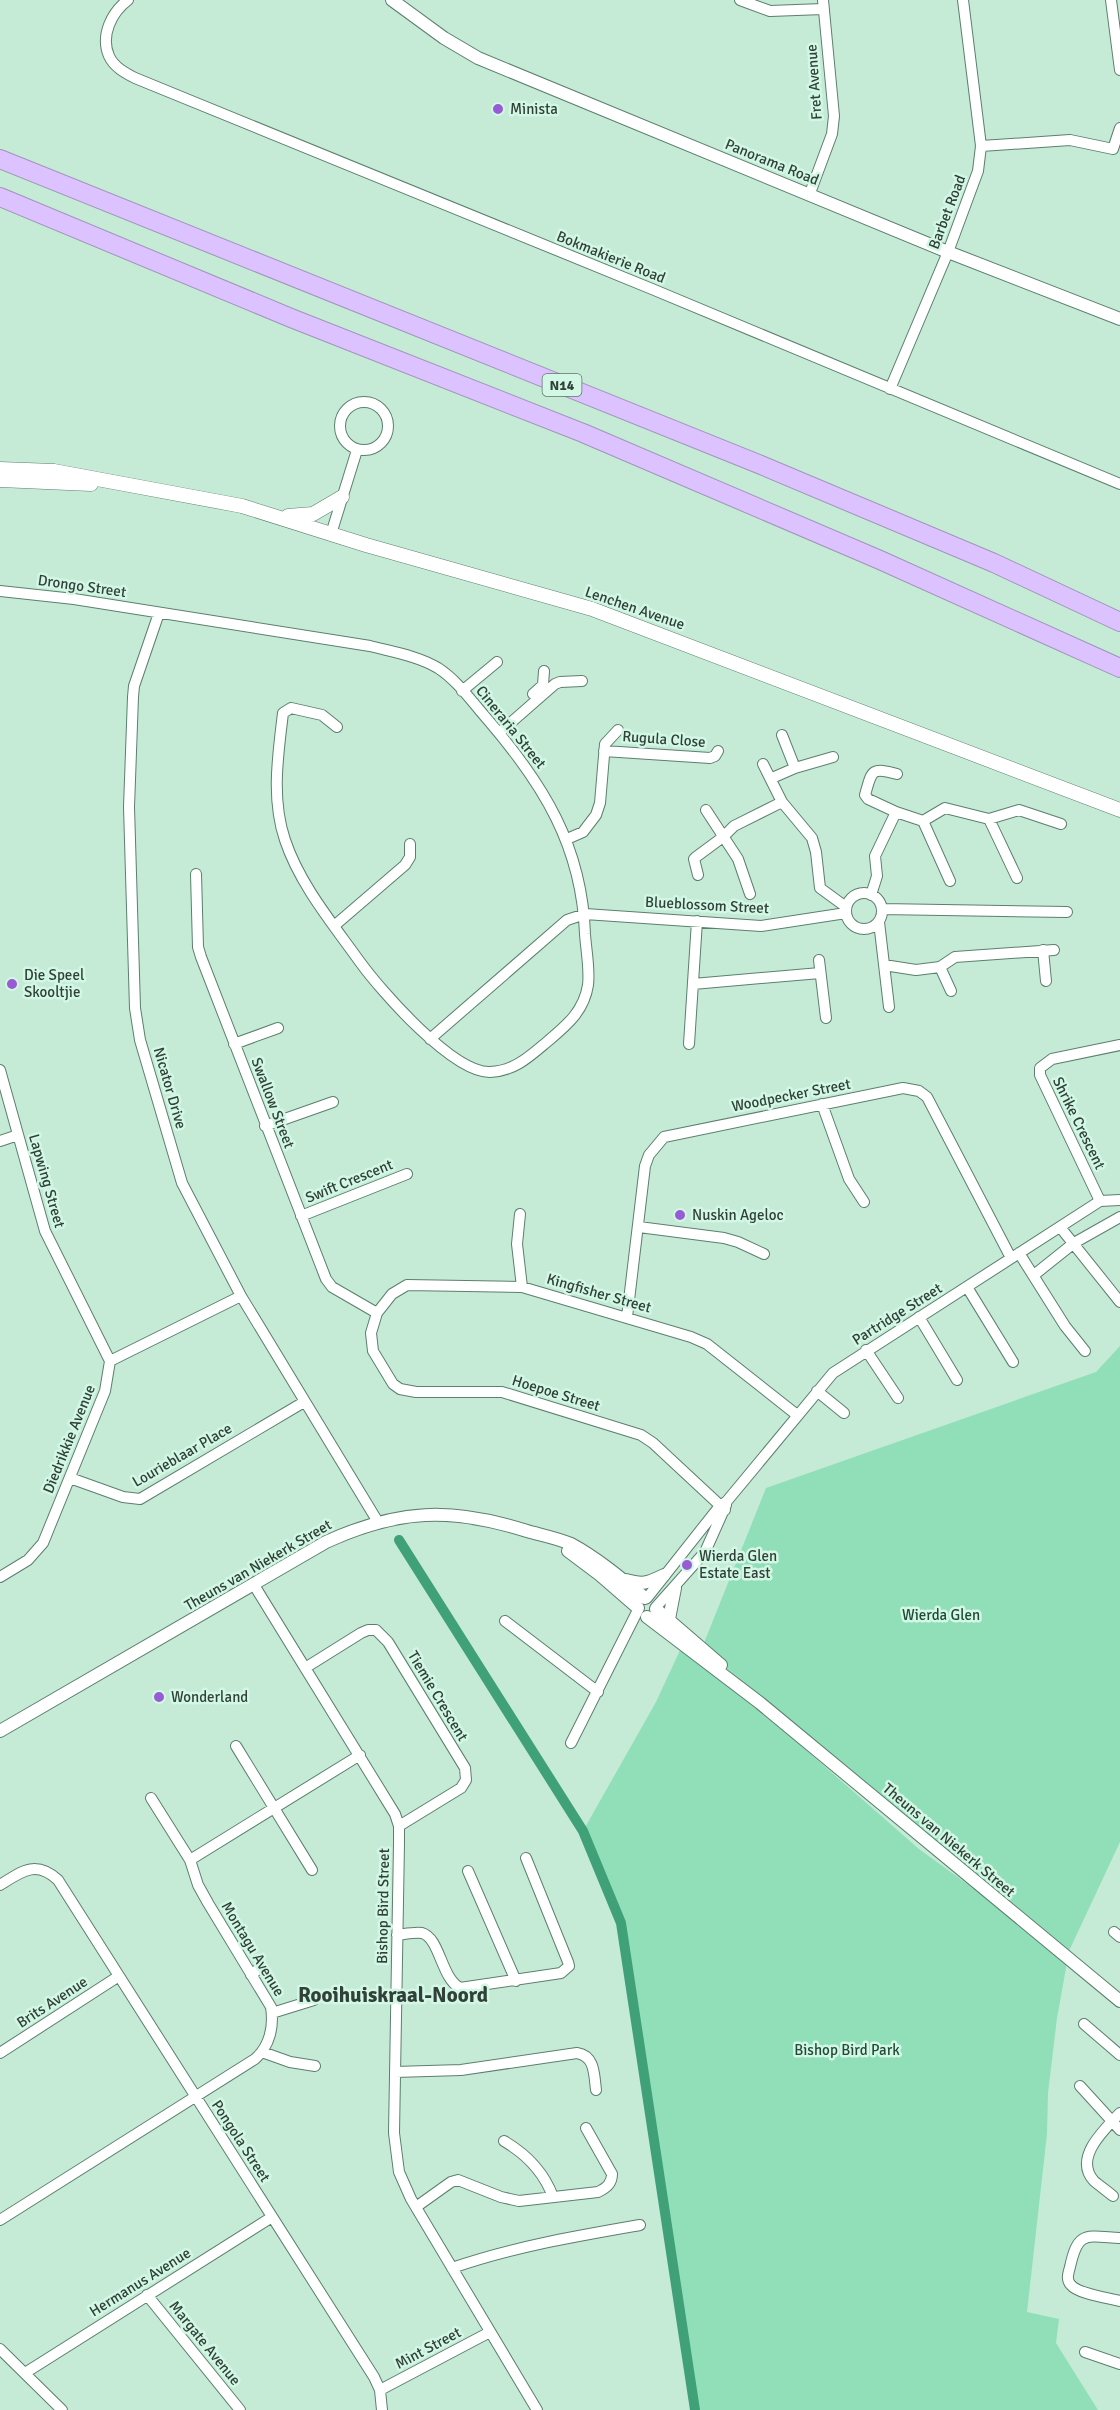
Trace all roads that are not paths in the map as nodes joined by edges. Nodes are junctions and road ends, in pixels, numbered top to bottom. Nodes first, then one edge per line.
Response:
1 (128, 0) edge
2 (392, 0) edge
3 (400, 0) edge
4 (740, 0) edge
5 (963, 0) edge
6 (1111, 0) edge
7 (823, 4) edge
8 (419, 20) junction
9 (1120, 70) edge
10 (1120, 128) edge
11 (981, 146) junction
12 (1117, 151) edge
13 (0, 159) edge
14 (810, 193) junction
15 (0, 196) edge
16 (948, 252) junction
17 (1120, 319) edge
18 (890, 389) junction
19 (357, 450) junction
20 (0, 469) edge
21 (0, 480) edge
22 (1120, 484) edge
23 (123, 485) junction
24 (342, 497) junction
25 (280, 517) junction
26 (331, 534) junction
27 (0, 591) edge
28 (159, 613) junction
29 (1120, 622) edge
30 (497, 662) dead end
31 (1120, 668) edge
32 (544, 671) dead end
33 (582, 681) dead end
34 (462, 691) junction
35 (337, 727) dead end
36 (497, 730) junction
37 (618, 730) dead end
38 (782, 735) dead end
39 (604, 750) junction
40 (718, 751) dead end
41 (833, 757) dead end
42 (763, 764) dead end
43 (795, 768) junction
44 (897, 774) dead end
45 (772, 778) junction
46 (782, 802) junction
47 (706, 810) dead end
48 (1120, 810) edge
49 (896, 812) junction
50 (989, 819) junction
51 (923, 822) junction
52 (1061, 824) dead end
53 (723, 837) junction
54 (567, 839) junction
55 (410, 844) dead end
56 (196, 874) dead end
57 (698, 875) dead end
58 (1017, 878) dead end
59 (950, 881) dead end
60 (750, 894) dead end
61 (871, 895) junction
62 (882, 909) junction
63 (846, 910) junction
64 (1067, 912) dead end
65 (585, 914) junction
66 (567, 920) junction
67 (697, 921) junction
68 (879, 922) junction
69 (334, 926) junction
70 (585, 932) junction
71 (819, 960) dead end
72 (884, 965) junction
73 (940, 967) junction
74 (820, 973) junction
75 (1046, 981) dead end
76 (693, 984) junction
77 (951, 991) dead end
78 (889, 1007) dead end
79 (826, 1018) dead end
80 (278, 1028) dead end
81 (430, 1039) junction
82 (234, 1044) junction
83 (689, 1044) dead end
84 (1120, 1045) edge
85 (0, 1070) edge
86 (333, 1102) dead end
87 (822, 1104) junction
88 (266, 1126) junction
89 (18, 1135) junction
90 (0, 1141) edge
91 (407, 1174) dead end
92 (1120, 1200) edge
93 (864, 1202) dead end
94 (1100, 1202) junction
95 (520, 1214) dead end
96 (301, 1216) junction
97 (1120, 1217) edge
98 (639, 1227) junction
99 (1060, 1227) junction
100 (1074, 1243) junction
101 (764, 1254) dead end
102 (1015, 1256) junction
103 (1034, 1275) junction
104 (522, 1287) junction
105 (967, 1287) junction
106 (241, 1296) junction
107 (1120, 1302) edge
108 (377, 1313) junction
109 (627, 1317) junction
110 (919, 1317) junction
111 (866, 1350) junction
112 (1085, 1351) dead end
113 (110, 1361) junction
114 (1013, 1362) dead end
115 (957, 1380) dead end
116 (817, 1391) junction
117 (898, 1398) dead end
118 (304, 1402) junction
119 (844, 1413) dead end
120 (796, 1415) junction
121 (70, 1478) junction
122 (724, 1506) junction
123 (378, 1522) junction
124 (554, 1539) junction
125 (667, 1572) junction
126 (0, 1577) edge
127 (619, 1578) junction
128 (679, 1584) junction
129 (254, 1585) junction
130 (646, 1608) junction
131 (669, 1619) junction
132 (505, 1621) dead end
133 (306, 1668) junction
134 (598, 1692) junction
135 (760, 1703) junction
136 (0, 1731) edge
137 (572, 1743) dead end
138 (236, 1746) dead end
139 (360, 1755) junction
140 (151, 1798) dead end
141 (275, 1809) junction
142 (399, 1826) junction
143 (526, 1858) dead end
144 (190, 1860) junction
145 (312, 1870) dead end
146 (468, 1871) dead end
147 (0, 1885) edge
148 (397, 1935) junction
149 (261, 1968) dead end
150 (251, 1975) junction
151 (119, 1976) junction
152 (516, 1981) junction
153 (314, 2000) dead end
154 (1120, 2001) edge
155 (272, 2013) junction
156 (1084, 2024) dead end
157 (262, 2052) junction
158 (0, 2053) edge
159 (1120, 2055) edge
160 (315, 2066) dead end
161 (395, 2073) junction
162 (1080, 2086) dead end
163 (596, 2090) dead end
164 (195, 2096) junction
165 (1120, 2113) edge
166 (1111, 2122) junction
167 (586, 2128) dead end
168 (1120, 2130) edge
169 (504, 2141) dead end
170 (1113, 2196) dead end
171 (552, 2197) junction
172 (416, 2207) junction
173 (272, 2217) junction
174 (0, 2220) edge
175 (639, 2225) dead end
176 (1120, 2238) edge
177 (452, 2268) junction
178 (147, 2295) junction
179 (1120, 2301) edge
180 (490, 2332) junction
181 (0, 2349) edge
182 (1085, 2352) dead end
183 (1120, 2364) edge
184 (25, 2373) junction
185 (380, 2390) junction
186 (62, 2410) edge
187 (240, 2410) edge
188 (382, 2410) edge
189 (537, 2410) edge

1 - 18 street, Bokmakierie Road
2 - 8 street, Panorama Road
3 - 8 street, Panorama Road
4 - 7 street
5 - 11 street, Barbet Road
6 - 9 street
7 - 14 street, Fret Avenue
8 - 14 street, Panorama Road
10 - 12 street
11 - 12 street
11 - 16 street, Barbet Road
13 - 29 highway, N14
14 - 16 street, Panorama Road
15 - 31 highway, N14
16 - 17 street, Panorama Road
16 - 18 street, Barbet Road
18 - 22 street, Bokmakierie Road
19 - 19 street
19 - 24 street
20 - 23 main road, Lenchen Avenue
21 - 23 main road, Lenchen Avenue
23 - 25 main road, Lenchen Avenue
24 - 25 main road
24 - 26 street
25 - 26 main road, Lenchen Avenue
26 - 48 main road, Lenchen Avenue
27 - 28 street, Drongo Street
28 - 34 street, Cineraria Street
28 - 106 street, Nicator Drive
30 - 34 street
32 - 36 street
33 - 36 street
34 - 36 street, Cineraria Street
35 - 69 street, Cineraria Street
36 - 54 street, Cineraria Street
37 - 39 street, Rugula Close
38 - 43 street
39 - 40 street, Rugula Close
39 - 54 street, Rugula Close
41 - 43 street
42 - 45 street
43 - 45 street
44 - 49 street
45 - 46 street
46 - 53 street
46 - 63 street
47 - 53 street
49 - 51 street
49 - 61 street
50 - 51 street
50 - 52 street
50 - 58 street
51 - 59 street
53 - 57 street
53 - 60 street
54 - 65 street, Cineraria Street
55 - 69 street
56 - 82 street, Swallow Street
61 - 62 street
61 - 63 street, Blueblossom Street
62 - 64 street
62 - 68 street
63 - 67 street, Blueblossom Street
63 - 68 street
65 - 66 street, Blueblossom Street
65 - 67 street, Blueblossom Street
65 - 70 street, Cineraria Street
66 - 70 street
66 - 81 street, Blueblossom Street
67 - 76 street
68 - 72 street
69 - 81 street, Cineraria Street
70 - 81 street, Cineraria Street
71 - 74 street
72 - 73 street
72 - 78 street
73 - 75 street
73 - 77 street
74 - 76 street
74 - 79 street
76 - 83 street
80 - 82 street
82 - 88 street, Swallow Street
84 - 94 street, Shrike Crescent
85 - 89 street, Lapwing Street
86 - 88 street
87 - 93 street
87 - 98 street, Woodpecker Street
87 - 102 street, Woodpecker Street
88 - 96 street, Swallow Street
89 - 90 street
89 - 113 street, Lapwing Street
91 - 96 street, Swift Crescent
92 - 94 street, Partridge Street
94 - 99 street, Partridge Street
95 - 104 street
96 - 108 street, Swallow Street
97 - 100 street
98 - 101 street
98 - 109 street, Woodpecker Street
99 - 100 street
99 - 102 street, Partridge Street
100 - 103 street
100 - 107 street
102 - 103 street, Woodpecker Street
102 - 105 street, Partridge Street
103 - 112 street, Woodpecker Street
104 - 108 street, Kingfisher Street
104 - 109 street, Kingfisher Street
105 - 110 street, Partridge Street
105 - 114 street
106 - 113 street
106 - 118 street, Nicator Drive
108 - 122 street, Hoepoe Street
109 - 120 street, Kingfisher Street
110 - 111 street, Partridge Street
110 - 115 street
111 - 116 street, Partridge Street
111 - 117 street
113 - 121 street, Diedrikkie Avenue
116 - 119 street
116 - 120 street, Partridge Street
118 - 121 street, Lourieblaar Place
118 - 123 street, Nicator Drive
120 - 122 street, Partridge Street
121 - 126 street, Diedrikkie Avenue
122 - 125 street, Partridge Street
122 - 128 street, Partridge Street
123 - 124 street, Theuns van Niekerk Street
123 - 129 street, Theuns van Niekerk Street
124 - 127 street, Theuns van Niekerk Street
124 - 130 street, Theuns van Niekerk Street
125 - 127 street
125 - 128 street
125 - 130 street, Partridge Street
127 - 130 street, Theuns van Niekerk Street
128 - 130 street, Partridge Street
128 - 131 street
129 - 133 street, Bishop Bird Street
129 - 136 street, Theuns van Niekerk Street
130 - 131 street, Theuns van Niekerk Street
130 - 134 street
130 - 135 street, Theuns van Niekerk Street
131 - 135 street, Theuns van Niekerk Street
132 - 134 street
133 - 139 street, Bishop Bird Street
133 - 142 street, Tiemie Crescent
134 - 137 street
135 - 154 street, Theuns van Niekerk Street
138 - 141 street
139 - 141 street
139 - 142 street, Bishop Bird Street
140 - 144 street, Montagu Avenue
141 - 144 street
141 - 145 street
142 - 148 street, Bishop Bird Street
143 - 152 street
144 - 150 street, Montagu Avenue
146 - 152 street
147 - 151 street, Pongola Street
148 - 152 street
148 - 161 street, Bishop Bird Street
149 - 150 street
150 - 155 street, Montagu Avenue
151 - 158 street, Brits Avenue
151 - 164 street, Pongola Street
153 - 155 street
155 - 157 street, Montagu Avenue
156 - 159 street
157 - 160 street
157 - 164 street
161 - 163 street
161 - 172 street, Bishop Bird Street
162 - 166 street
164 - 173 street, Pongola Street
164 - 174 street
165 - 166 street
166 - 168 street
166 - 170 street
167 - 171 street
169 - 171 street
171 - 172 street
172 - 177 street, Bishop Bird Street
173 - 178 street, Hermanus Avenue
173 - 185 street, Pongola Street
175 - 177 street
176 - 179 street
177 - 180 street, Bishop Bird Street
178 - 184 street, Hermanus Avenue
178 - 187 street, Margate Avenue
180 - 185 street, Mint Street
180 - 189 street, Bishop Bird Street
181 - 184 street
182 - 183 street
184 - 186 street
185 - 188 street, Pongola Street

